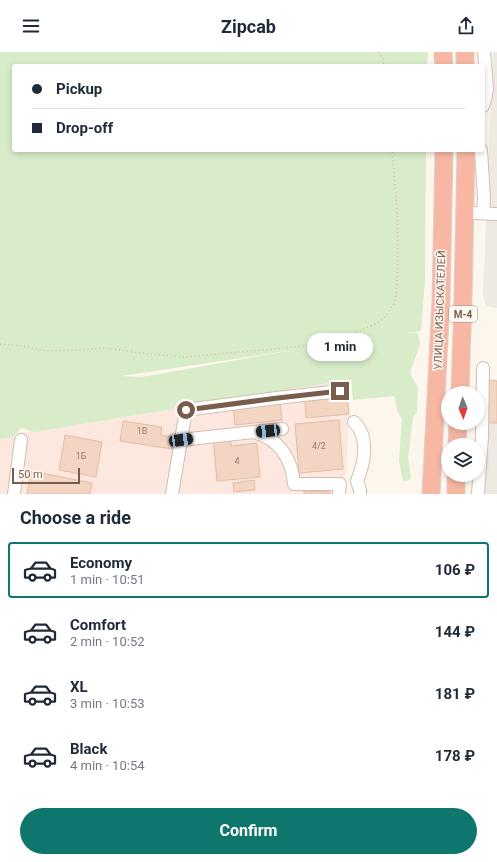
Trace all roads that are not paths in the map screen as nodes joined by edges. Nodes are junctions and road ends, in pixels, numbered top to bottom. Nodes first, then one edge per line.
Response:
1 (444, 52) edge
2 (465, 52) edge
3 (484, 52) edge
4 (444, 64) edge
5 (465, 64) edge
6 (485, 64) edge
7 (485, 64) edge
8 (485, 99) edge
9 (444, 152) edge
10 (466, 152) edge
11 (481, 152) edge
12 (465, 212) junction
13 (483, 213) junction
14 (497, 214) edge
15 (483, 368) dead end
16 (460, 386) edge
17 (340, 391) dead end
18 (354, 422) dead end
19 (282, 429) dead end
20 (253, 432) junction
21 (21, 440) dead end
22 (181, 440) junction
23 (456, 482) edge
24 (14, 494) edge
25 (172, 494) edge
26 (339, 494) edge
27 (360, 494) edge
28 (431, 494) edge
29 (456, 494) edge
30 (478, 494) edge

1 - 4 highway
2 - 5 highway
3 - 6 street
7 - 8 street
9 - 28 highway, УЛИЦА ИЗЫСКАТЕЛЕЙ / М-4
10 - 12 highway, УЛИЦА ИЗЫСКАТЕЛЕЙ / М-4
11 - 13 street
12 - 13 street
12 - 16 highway, УЛИЦА ИЗЫСКАТЕЛЕЙ / М-4
13 - 14 street
15 - 30 street
17 - 22 street
18 - 27 street
19 - 20 street
20 - 22 street
20 - 26 street
21 - 24 street
22 - 25 street
23 - 29 highway

